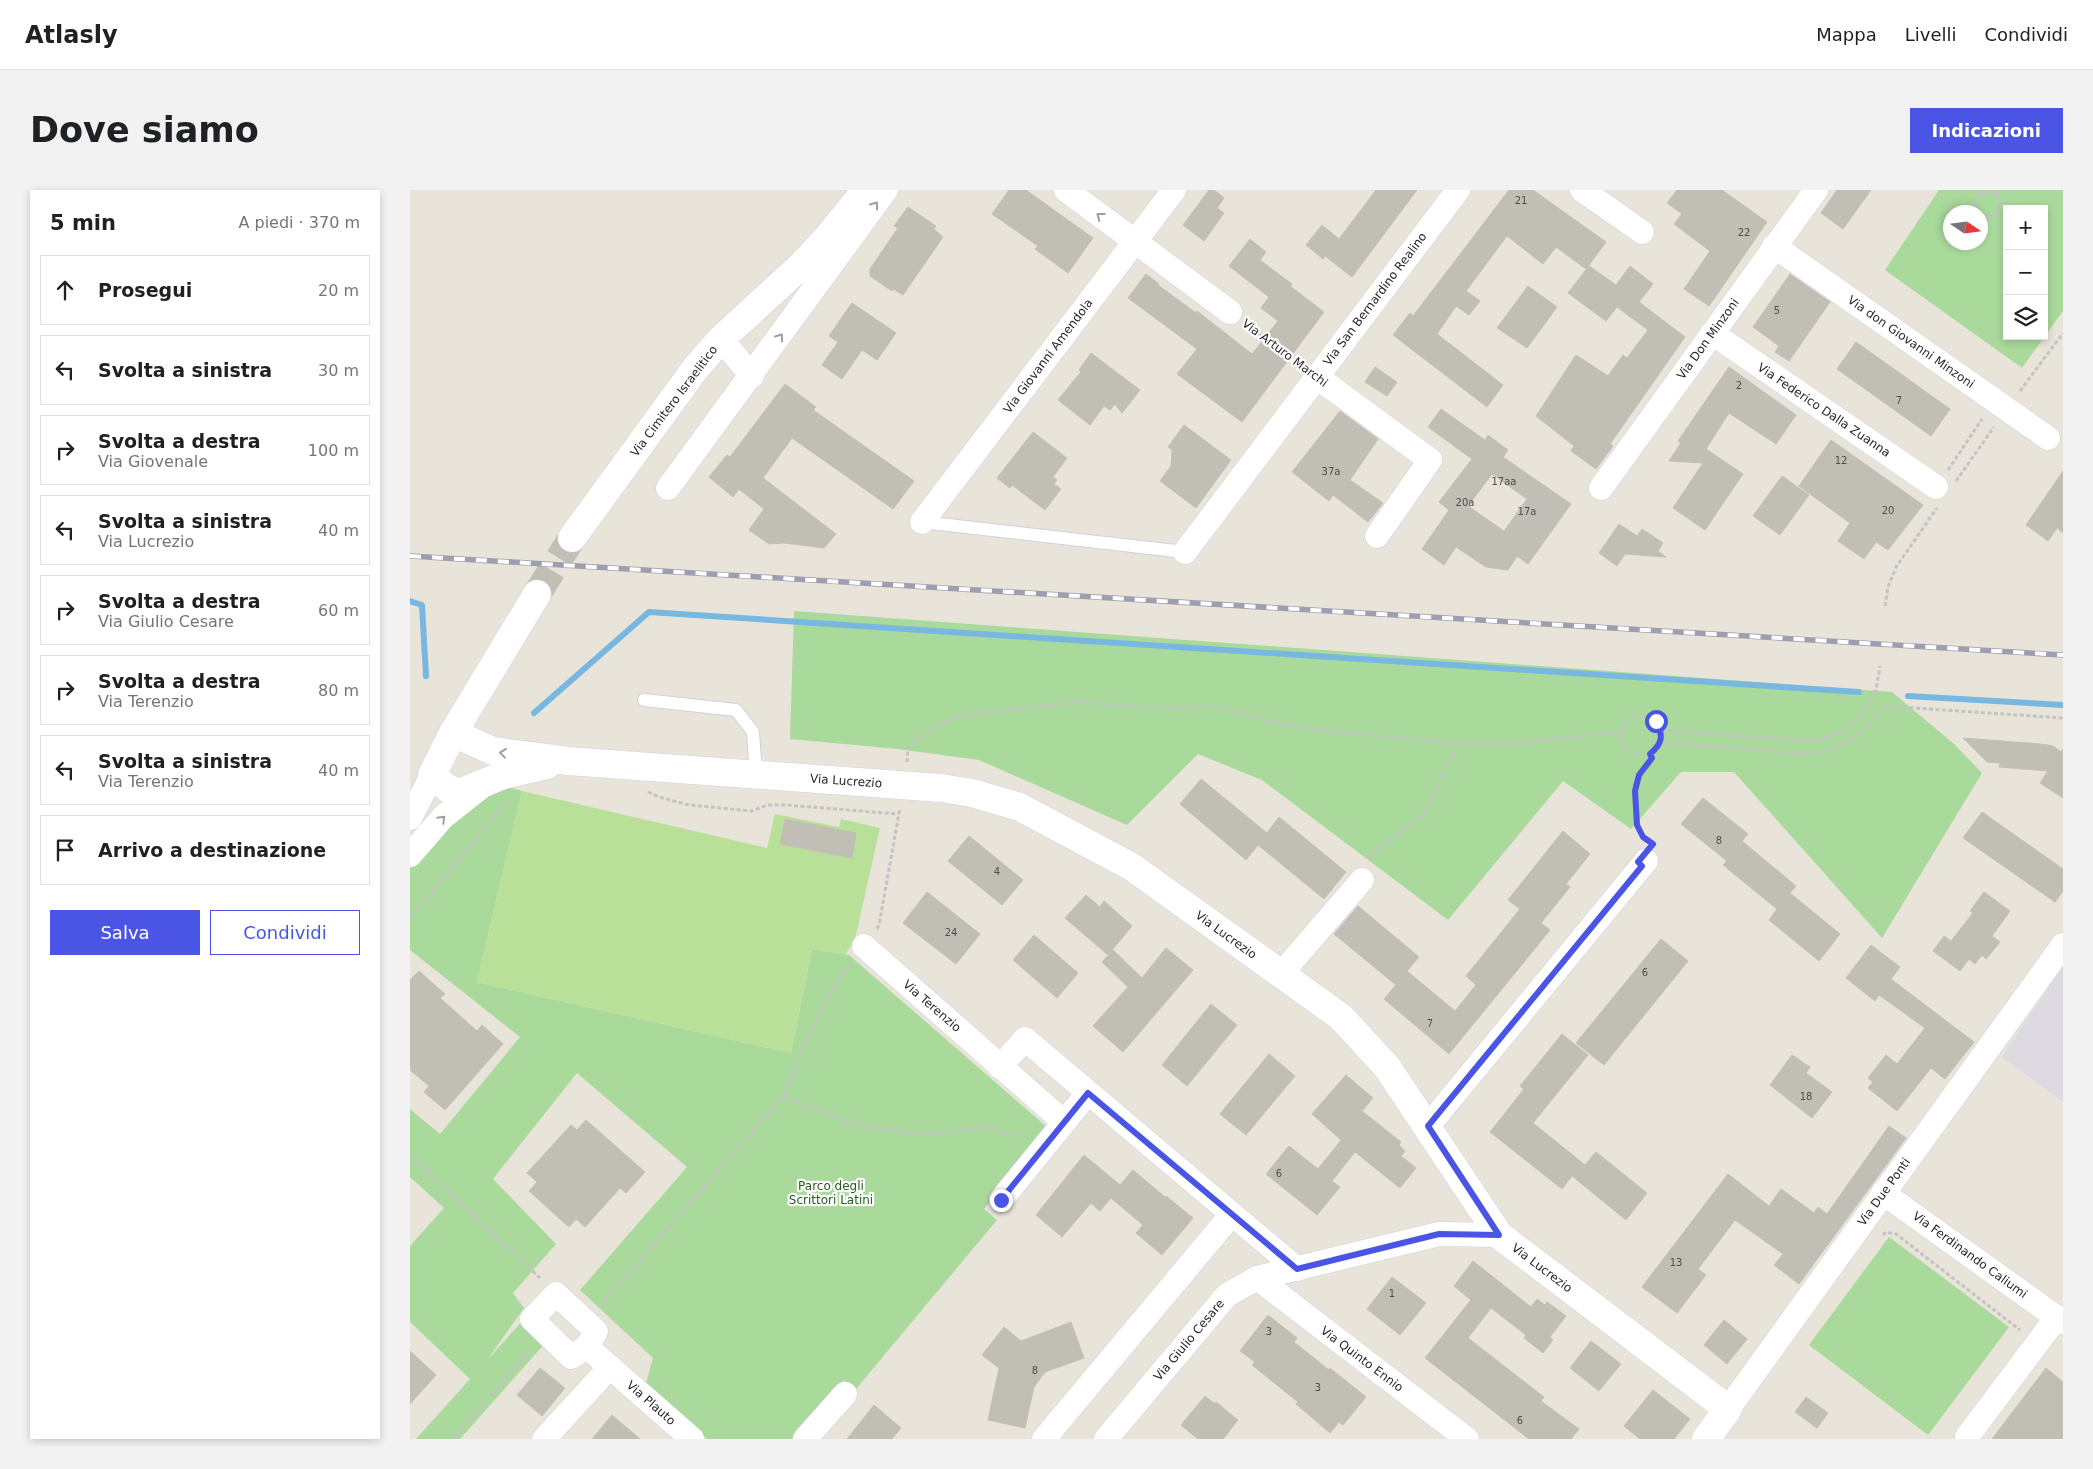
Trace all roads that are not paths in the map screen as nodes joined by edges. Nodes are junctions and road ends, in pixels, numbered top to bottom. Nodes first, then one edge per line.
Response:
1 (886, 190) edge
2 (1066, 190) edge
3 (1174, 190) edge
4 (1458, 190) edge
5 (1582, 190) edge
6 (1816, 190) edge
7 (857, 197) edge
8 (1642, 232) dead end
9 (1135, 242) junction
10 (1774, 246) junction
11 (1230, 312) road end
12 (1712, 333) junction
13 (722, 338) junction
14 (752, 376) junction
15 (1316, 377) junction
16 (2048, 438) dead end
17 (1936, 487) road end
18 (668, 488) dead end
19 (1601, 488) dead end
20 (922, 522) joint
21 (1377, 536) dead end
22 (572, 538) tunnel mouth
23 (1186, 552) joint
24 (537, 594) tunnel mouth
25 (644, 700) dead end
26 (453, 733) junction
27 (568, 761) junction
28 (756, 774) junction
29 (432, 775) junction
30 (501, 787) junction
31 (410, 818) edge
32 (1647, 851) road end
33 (410, 855) edge
34 (1362, 880) road end
35 (864, 946) road end
36 (2063, 946) edge
37 (1281, 974) junction
38 (1000, 1067) junction
39 (1088, 1093) junction
40 (1064, 1122) junction
41 (1428, 1126) junction
42 (1884, 1193) junction
43 (1001, 1200) dead end
44 (1232, 1214) junction
45 (1499, 1235) junction
46 (1297, 1269) junction
47 (1257, 1278) junction
48 (2060, 1320) edge
49 (588, 1347) junction
50 (610, 1367) junction
51 (845, 1394) dead end
52 (1728, 1409) junction
53 (1967, 1437) dead end
54 (544, 1439) edge
55 (692, 1439) edge
56 (805, 1439) edge
57 (1044, 1439) edge
58 (1106, 1439) edge
59 (1467, 1439) edge
60 (1706, 1439) edge

14 -> 1 street
9 -> 2 street, Via Arturo Marchi
3 - 9 street, Via Giovanni Amendola
4 - 15 street, Via San Bernardino Realino
5 - 8 street
6 - 10 street, Via Don Minzoni
7 - 13 street, Via Cimitero Israelitico
9 - 11 street, Via Arturo Marchi
9 - 20 street, Via Giovanni Amendola
10 - 12 street, Via Don Minzoni
10 - 16 street, Via don Giovanni Minzoni
12 - 17 street, Via Federico Dalla Zuanna
12 - 19 street, Via Don Minzoni
13 - 14 street
13 - 22 street, Via Cimitero Israelitico
14 - 18 street
15 - 21 street, Via Arturo Marchi
15 - 23 street, Via San Bernardino Realino
20 - 23 lane
24 - 26 street
25 - 28 lane
27 -> 26 street, Via Lucrezio
26 - 29 street
27 - 28 street, Via Lucrezio
27 - 30 street, Via Lucrezio
28 - 37 street, Via Lucrezio
29 - 30 street, Via Lucrezio
29 - 31 street
33 -> 30 street, Via Lucrezio
32 - 41 street
34 - 37 street
35 - 38 street, Via Terenzio
36 - 42 street, Via Due Ponti
37 - 41 street, Via Lucrezio
38 - 39 street
38 - 40 street, Via Terenzio
39 - 40 street
39 - 44 street
40 - 43 street
41 - 45 street, Via Lucrezio
42 - 48 street, Via Ferdinando Caliumi
42 - 52 street, Via Due Ponti
44 - 46 street
44 - 57 street
45 - 46 street, Via Giulio Cesare
45 - 52 street, Via Lucrezio
46 - 47 street, Via Giulio Cesare
47 - 58 street, Via Giulio Cesare
47 - 59 street, Via Quinto Ennio
48 - 53 street, Via Ferdinando Caliumi
49 - 49 street
49 - 50 street, Via Plauto
50 - 54 street
50 - 55 street, Via Plauto
51 - 56 street
52 - 60 street, Via Due Ponti

